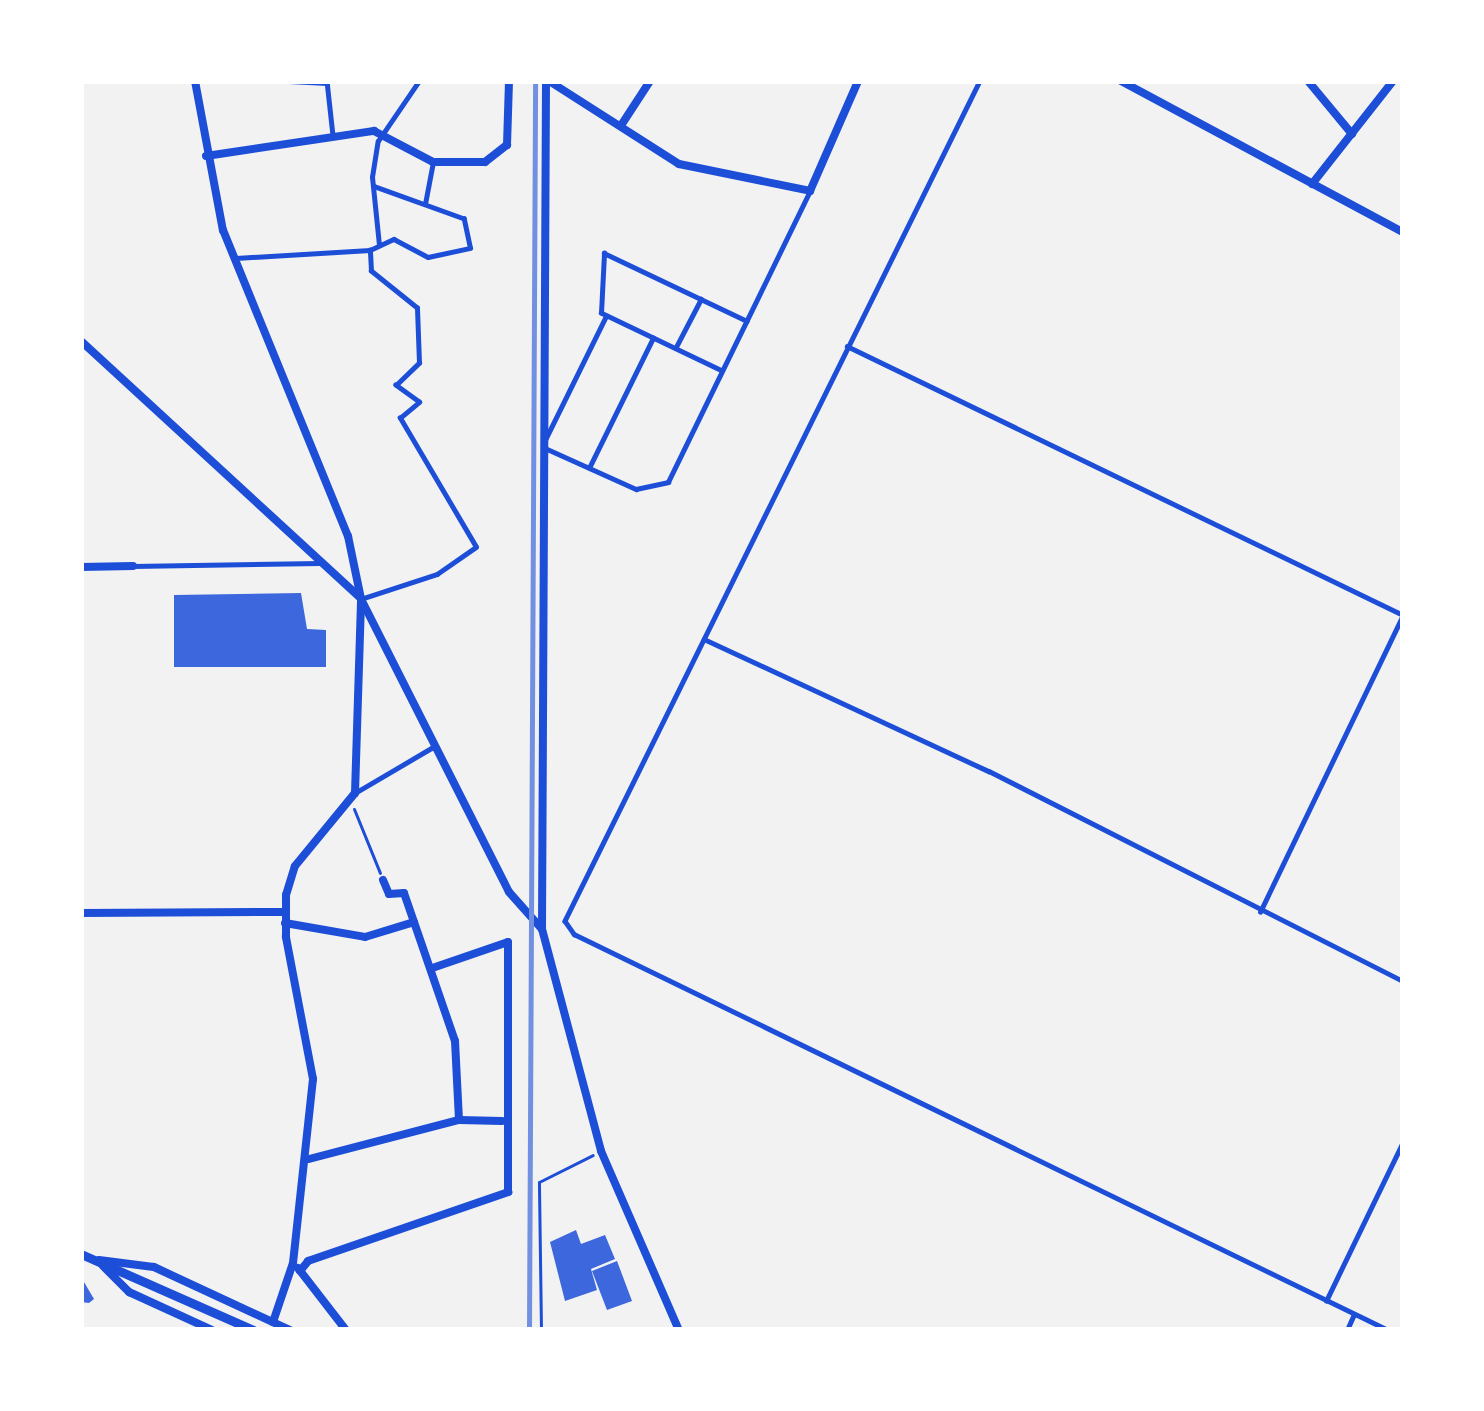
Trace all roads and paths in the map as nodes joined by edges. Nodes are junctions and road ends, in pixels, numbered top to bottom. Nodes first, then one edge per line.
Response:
1 (195, 81) edge
2 (289, 81) edge
3 (419, 81) edge
4 (508, 81) edge
5 (548, 81) edge
6 (650, 81) edge
7 (858, 81) edge
8 (980, 81) edge
9 (1120, 81) edge
10 (1308, 81) edge
11 (1393, 81) edge
12 (327, 82) edge
13 (622, 124) junction
14 (382, 131) junction
15 (1352, 134) junction
16 (333, 136) junction
17 (206, 156) junction
18 (433, 162) junction
19 (1312, 184) junction
20 (375, 187) junction
21 (810, 190) junction
22 (424, 204) junction
23 (1403, 232) edge
24 (380, 245) junction
25 (370, 250) junction
26 (236, 258) junction
27 (701, 299) junction
28 (606, 316) junction
29 (746, 321) junction
30 (653, 338) junction
31 (81, 340) edge
32 (847, 346) junction
33 (676, 349) junction
34 (722, 371) junction
35 (544, 446) junction
36 (589, 468) junction
37 (321, 563) junction
38 (134, 566) joint
39 (81, 567) edge
40 (362, 599) junction
41 (1403, 615) edge
42 (704, 639) junction
43 (438, 745) junction
44 (353, 796) junction
45 (383, 880) joint
46 (1260, 912) junction
47 (81, 914) edge
48 (285, 917) junction
49 (414, 922) junction
50 (542, 929) junction
51 (432, 968) junction
52 (1403, 981) edge
53 (459, 1120) junction
54 (502, 1120) junction
55 (1403, 1142) edge
56 (601, 1151) junction
57 (309, 1159) junction
58 (81, 1254) edge
59 (98, 1260) junction
60 (296, 1267) junction
61 (1326, 1301) junction
62 (1354, 1314) junction
63 (273, 1322) junction
64 (212, 1330) edge
65 (253, 1330) edge
66 (290, 1330) edge
67 (346, 1330) edge
68 (541, 1330) edge
69 (679, 1330) edge
70 (1347, 1330) edge
71 (1388, 1330) edge

1 - 17 street
2 - 12 lane
3 - 14 lane
4 - 18 street
5 - 13 street
5 - 35 street
6 - 13 street
7 - 21 street
8 - 32 lane
9 - 19 street
10 - 15 street
11 - 15 street
12 - 16 lane
13 - 21 street
14 - 16 street
14 - 18 street
14 - 20 lane
15 - 19 street
16 - 17 street
17 - 26 street
18 - 22 lane
19 - 23 street
20 - 22 lane
20 - 24 lane
21 - 29 lane
22 - 24 lane
24 - 25 lane
25 - 26 lane
25 - 40 lane
26 - 40 street
27 - 28 lane
27 - 29 lane
27 - 33 lane
28 - 30 lane
28 - 35 lane
29 - 34 lane
30 - 33 lane
30 - 36 lane
31 - 37 street
32 - 41 lane
32 - 42 lane
33 - 34 lane
34 - 36 lane
35 - 36 lane
35 - 50 street
37 - 38 lane
37 - 40 street
38 - 39 street
40 - 43 street
40 - 44 street
41 - 46 lane
42 - 46 lane
42 - 61 lane
43 - 44 lane
43 - 50 street
44 - 45 path
44 - 48 street
45 - 49 street
46 - 52 lane
47 - 48 street
48 - 49 street
48 - 57 street
49 - 51 street
50 - 56 street
51 - 53 street
51 - 54 street
53 - 54 street
53 - 57 street
54 - 60 street
55 - 61 lane
56 - 68 path
56 - 69 street
57 - 60 street
58 - 59 street
59 - 63 street
59 - 64 street
59 - 65 street
60 - 63 street
60 - 67 street
61 - 62 lane
62 - 70 lane
62 - 71 lane
63 - 66 street

